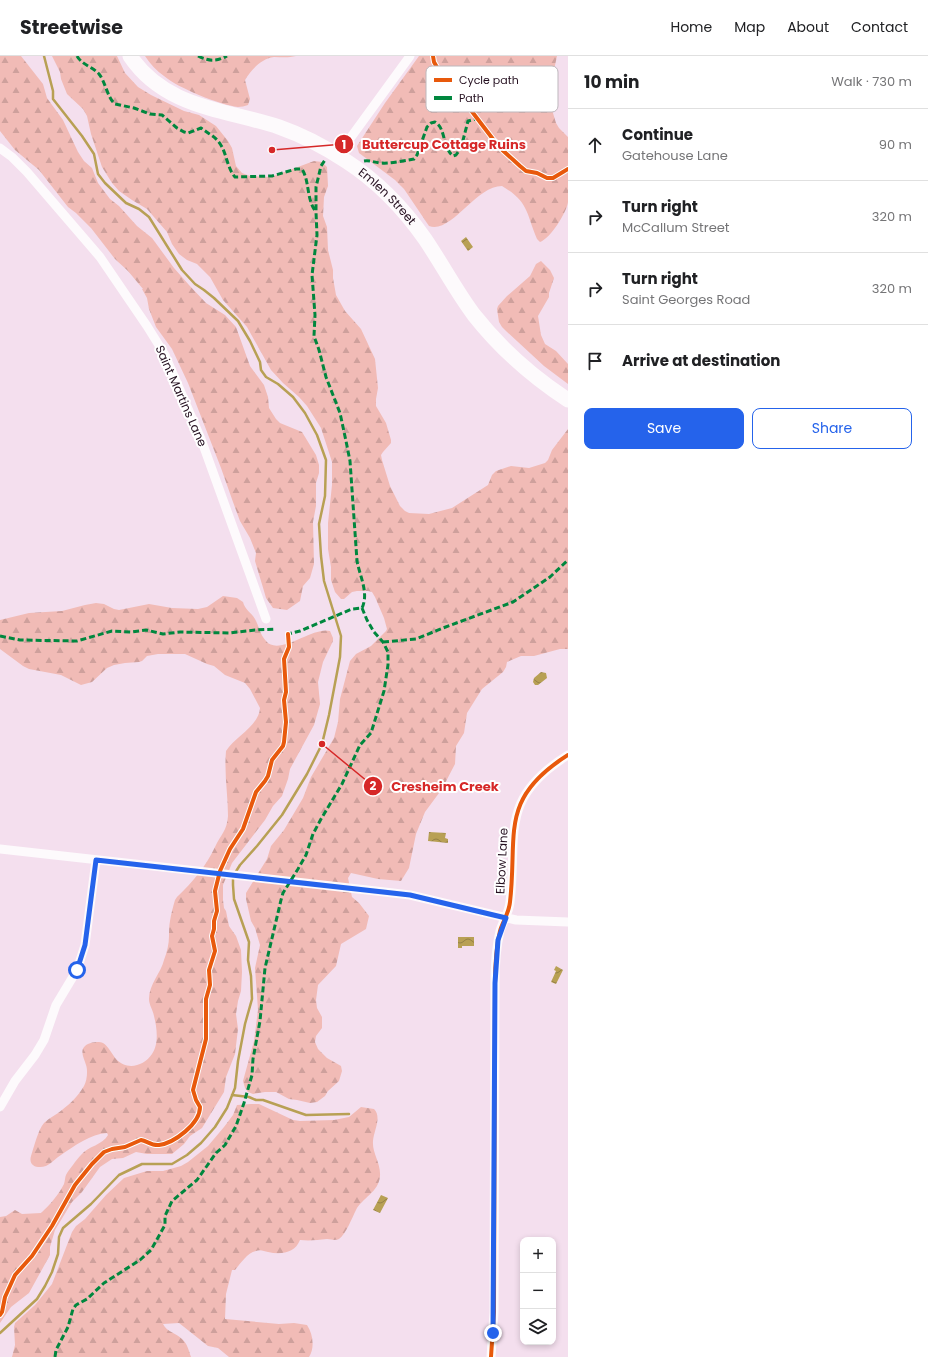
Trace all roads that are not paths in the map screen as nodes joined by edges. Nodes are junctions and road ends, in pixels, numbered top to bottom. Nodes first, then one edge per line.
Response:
1 (130, 56) edge
2 (410, 56) edge
3 (0, 148) edge
4 (338, 155) junction
5 (568, 400) edge
6 (266, 619) dead end
7 (568, 755) edge
8 (0, 849) edge
9 (96, 860) junction
10 (506, 918) junction
11 (568, 922) edge
12 (0, 1107) edge
13 (491, 1357) edge

1 - 4 main road, Emlen Street
2 - 4 street
3 - 6 street, Saint Martins Lane
4 - 5 main road, Emlen Street
7 - 10 street, Elbow Lane
8 - 9 street
9 - 10 street
9 - 12 street
10 - 11 street
10 - 13 street, Elbow Lane

